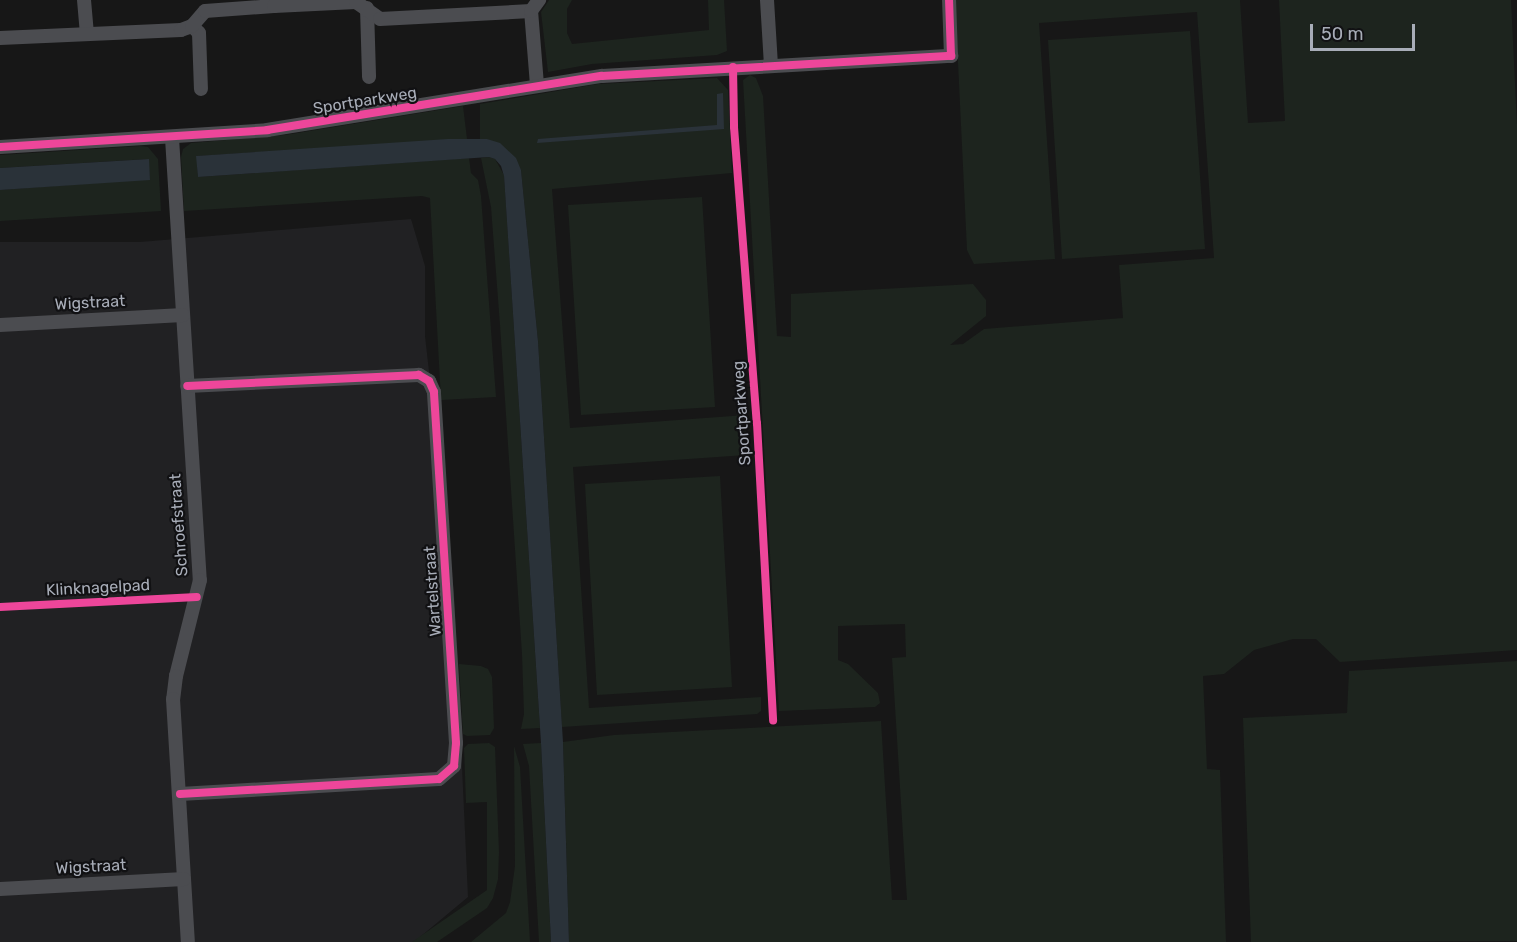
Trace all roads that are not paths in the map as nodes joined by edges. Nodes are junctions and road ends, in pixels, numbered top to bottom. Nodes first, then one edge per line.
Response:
1 (84, 0) edge
2 (450, 0) edge
3 (767, 0) edge
4 (950, 0) edge
5 (274, 3) edge
6 (535, 5) edge
7 (367, 8) junction
8 (451, 15) junction
9 (192, 26) junction
10 (87, 34) junction
11 (0, 38) edge
12 (771, 66) junction
13 (369, 77) dead end
14 (537, 86) junction
15 (201, 89) dead end
16 (172, 138) junction
17 (0, 147) edge
18 (183, 315) junction
19 (0, 325) edge
20 (187, 386) junction
21 (180, 794) junction
22 (184, 879) junction
23 (0, 889) edge
24 (188, 942) edge

1 - 10 street
2 - 8 street
3 - 12 street
4 - 12 street, Sportparkweg
5 - 7 street
5 - 9 street
6 - 8 street
6 - 14 street
7 - 8 street
7 - 13 street
9 - 10 street
9 - 15 street
10 - 11 street
12 - 14 street, Sportparkweg
14 - 16 street, Sportparkweg
16 - 17 street, Sportparkweg
16 - 18 street, Schroefstraat
18 - 19 street, Wigstraat
18 - 20 street, Schroefstraat
20 - 21 street, Schroefstraat
20 - 21 street, Wartelstraat
21 - 22 street, Schroefstraat
22 - 23 street, Wigstraat
22 - 24 street, Schroefstraat

